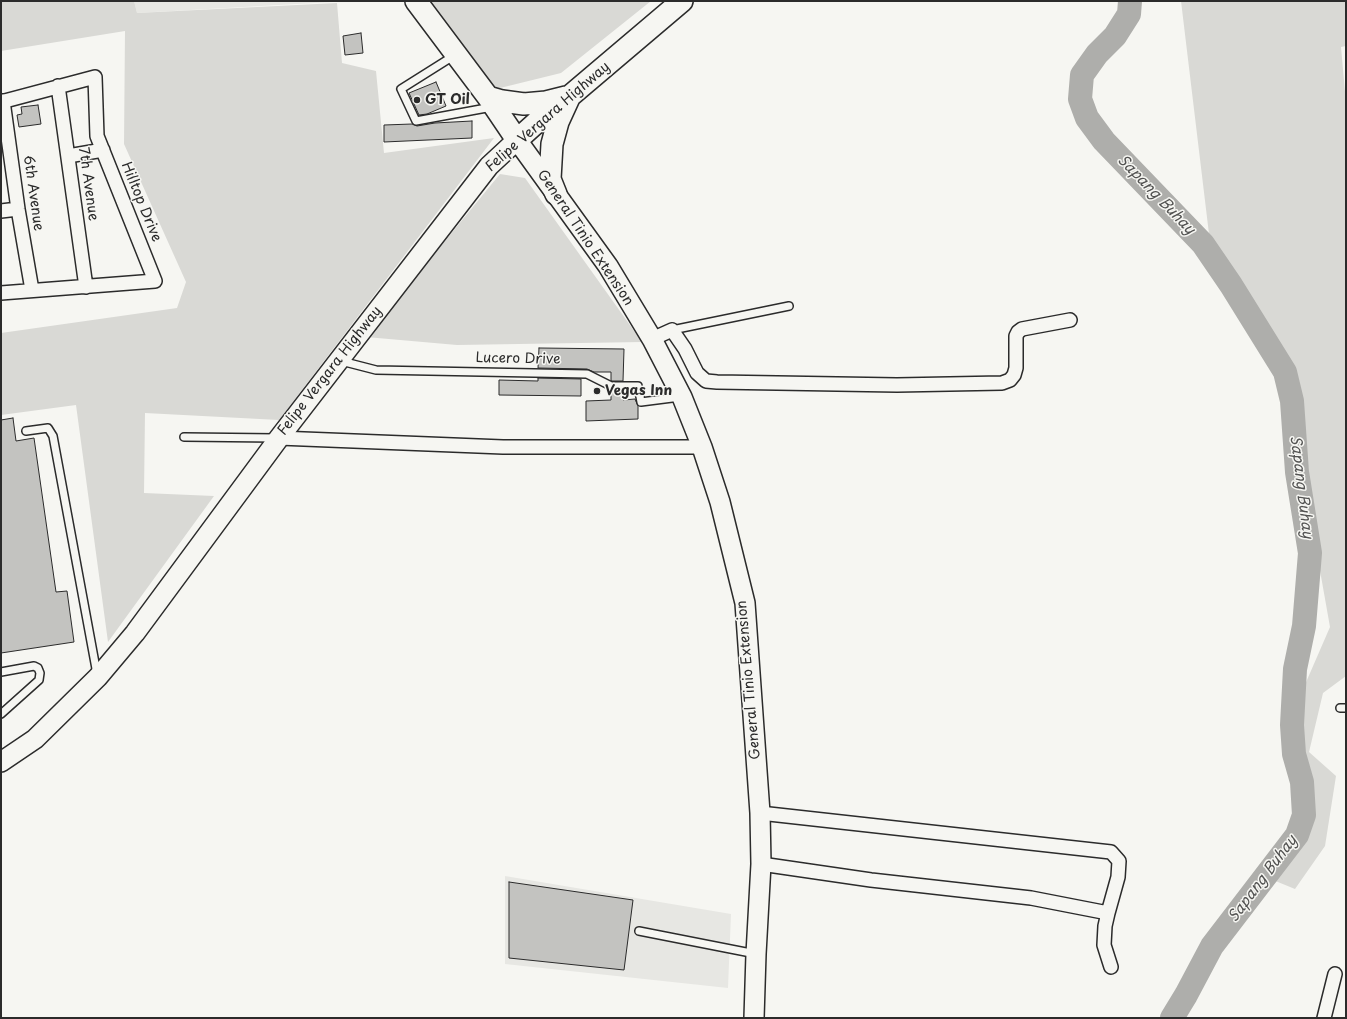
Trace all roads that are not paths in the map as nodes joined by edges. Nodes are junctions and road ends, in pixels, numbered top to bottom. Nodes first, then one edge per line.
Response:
1 (416, 1) edge
2 (682, 1) edge
3 (456, 54) junction
4 (58, 86) junction
5 (570, 96) junction
6 (2, 102) edge
7 (492, 102) junction
8 (517, 140) junction
9 (103, 150) junction
10 (68, 156) junction
11 (556, 194) junction
12 (18, 209) junction
13 (1, 211) edge
14 (86, 287) junction
15 (32, 290) junction
16 (1, 293) edge
17 (789, 306) dead end
18 (1070, 320) dead end
19 (672, 330) junction
20 (652, 339) junction
21 (338, 361) junction
22 (682, 397) junction
23 (26, 431) dead end
24 (184, 436) dead end
25 (278, 438) junction
26 (702, 448) junction
27 (1, 672) edge
28 (98, 677) junction
29 (1, 714) edge
30 (1, 762) edge
31 (760, 813) junction
32 (762, 864) junction
33 (1108, 913) junction
34 (639, 931) dead end
35 (756, 954) junction
36 (1111, 967) dead end
37 (1335, 974) dead end
38 (754, 1018) edge
39 (1324, 1018) edge

1 - 3 main road, General Tinio Extension
2 - 5 main road, Felipe Vergara Highway
3 - 7 main road, General Tinio Extension
3 - 7 lane
4 - 6 street, Hilltop Drive
4 - 9 street, Hilltop Drive
4 - 10 street, 7th Avenue
5 - 7 main road
5 - 8 main road, Felipe Vergara Highway
5 - 11 main road
6 - 12 street, 6th Avenue
7 - 8 main road, General Tinio Extension
8 - 11 street, General Tinio Extension
8 - 21 street, Felipe Vergara Highway
9 - 10 street
9 - 14 street, Hilltop Drive
10 - 14 street, 7th Avenue
11 - 20 street, General Tinio Extension
12 - 13 street
12 - 15 street, 6th Avenue
14 - 15 street, Hilltop Drive
15 - 16 street, Hilltop Drive
17 - 19 lane
18 - 19 street
19 - 20 street
20 - 22 street, General Tinio Extension
21 - 22 lane, Lucero Drive
21 - 25 street, Felipe Vergara Highway
22 - 26 street, General Tinio Extension
23 - 28 lane
24 - 25 lane
25 - 26 street
25 - 28 street, Felipe Vergara Highway
26 - 31 street, General Tinio Extension
27 - 29 lane
28 - 30 street, Felipe Vergara Highway
31 - 32 street, General Tinio Extension
31 - 33 street
32 - 33 street
32 - 35 street, General Tinio Extension
33 - 36 street
34 - 35 lane
35 - 38 street, General Tinio Extension
37 - 39 street

